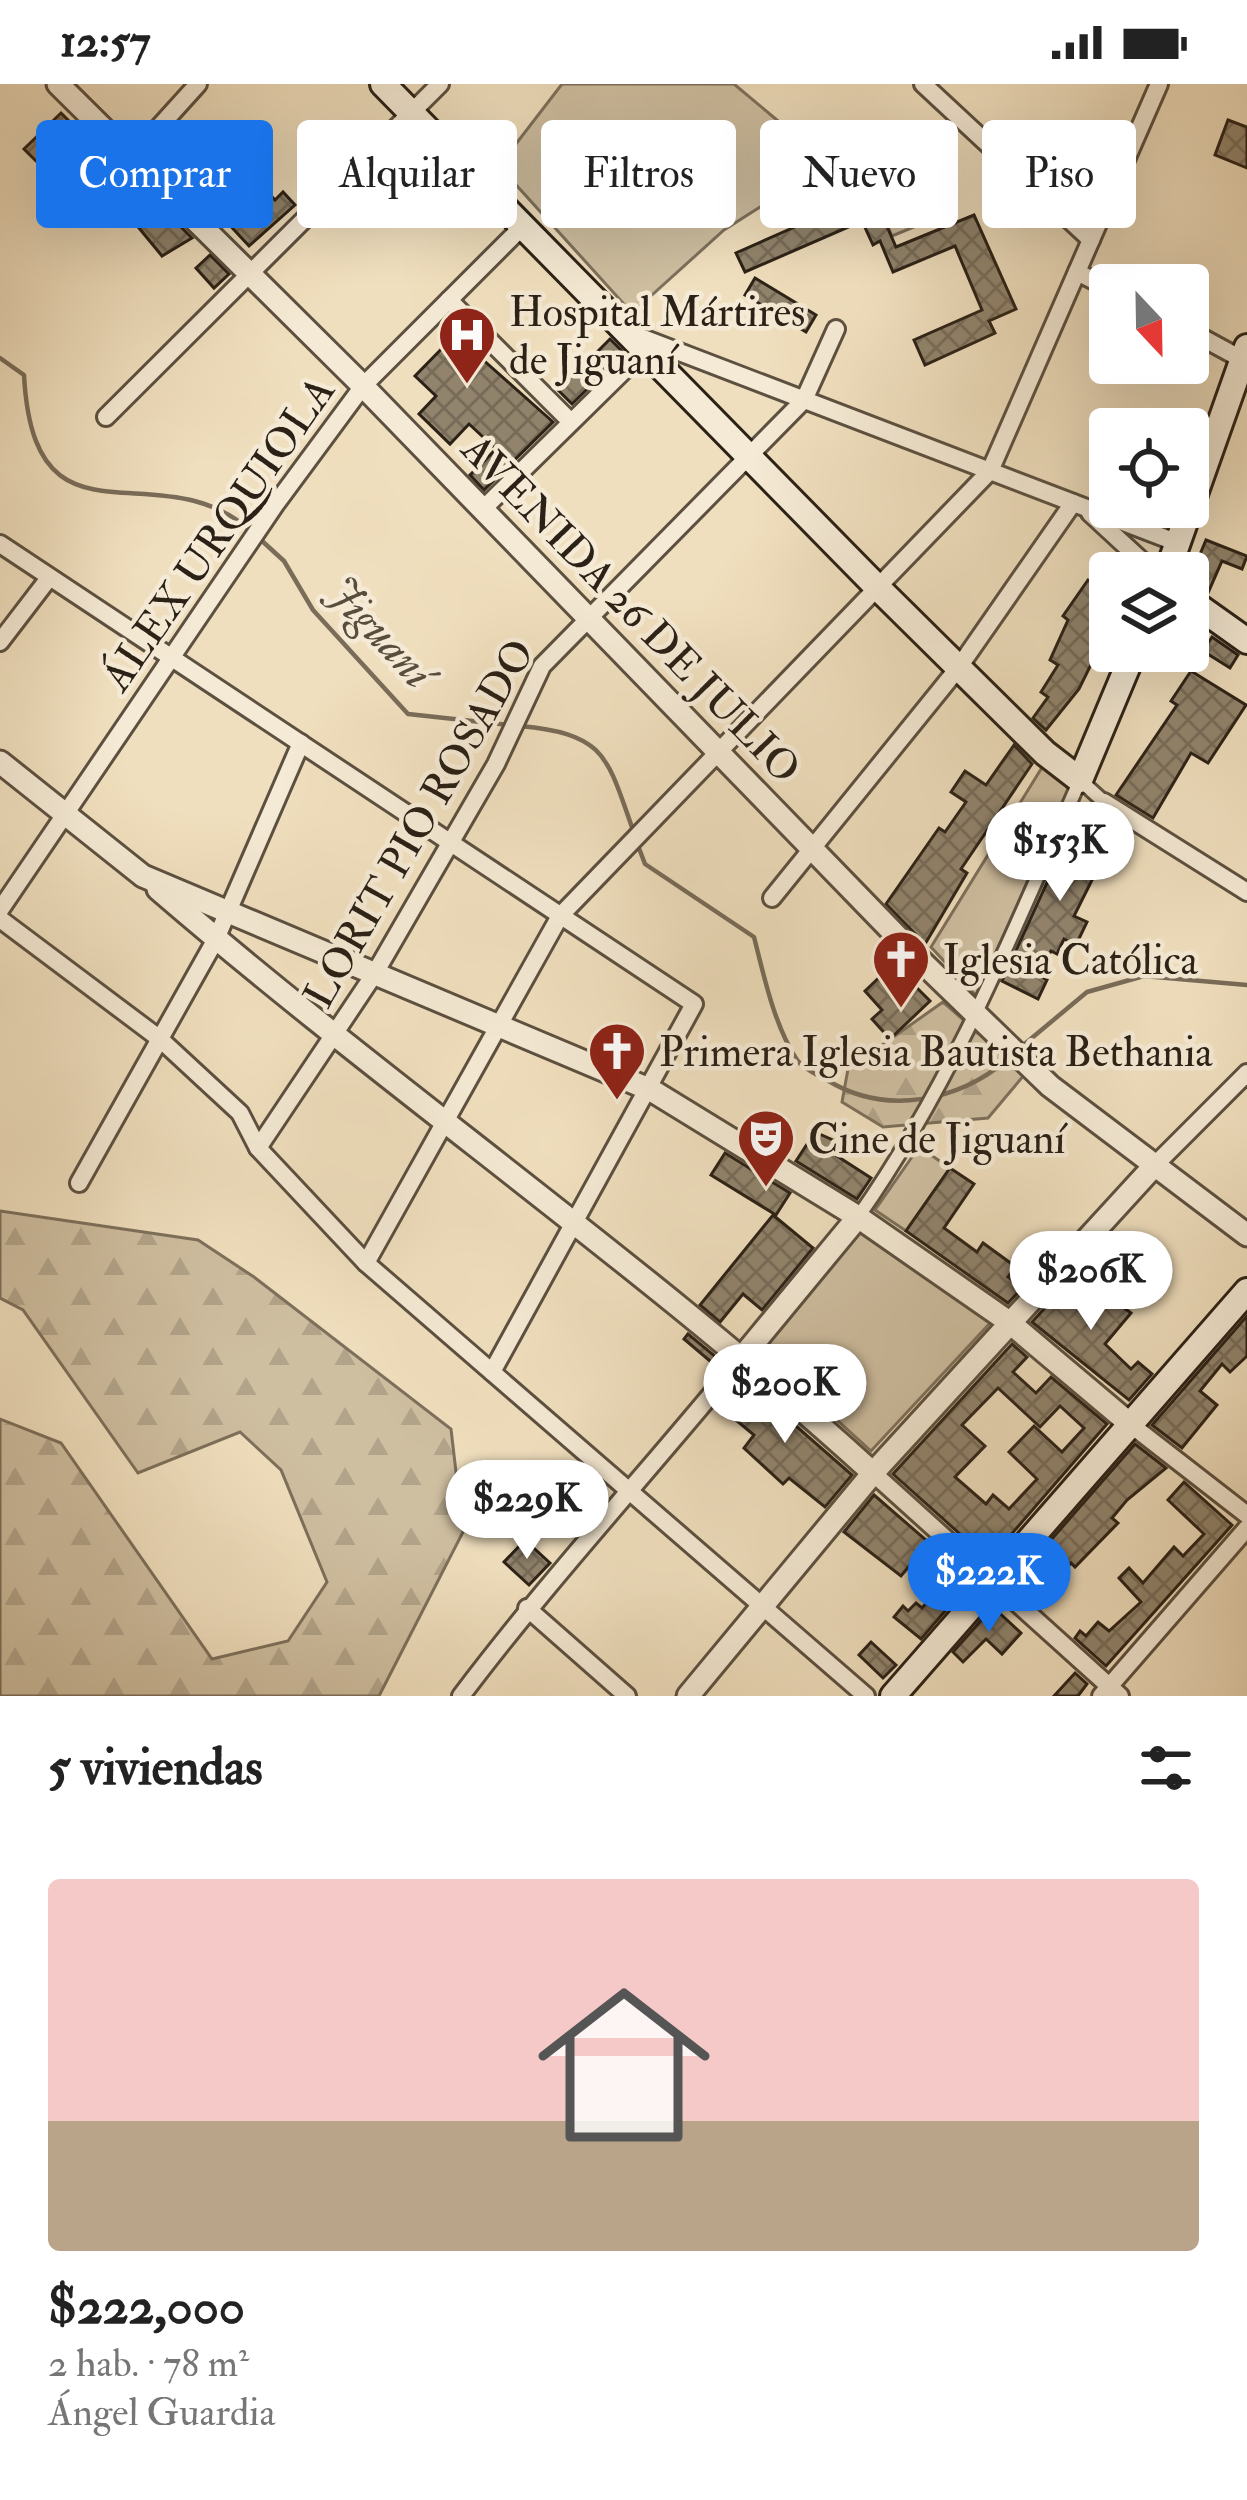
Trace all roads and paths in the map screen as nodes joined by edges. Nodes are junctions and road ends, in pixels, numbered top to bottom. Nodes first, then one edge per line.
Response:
1 (58, 84) edge
2 (199, 84) edge
3 (382, 84) edge
4 (440, 84) edge
5 (923, 84) edge
6 (1159, 84) edge
7 (413, 112) junction
8 (94, 120) edge
9 (166, 120) edge
10 (525, 224) junction
11 (204, 228) edge
12 (1091, 240) junction
13 (249, 272) junction
14 (1077, 272) junction
15 (1089, 278) edge
16 (449, 300) junction
17 (836, 329) dead end
18 (1209, 339) edge
19 (642, 342) junction
20 (1246, 356) edge
21 (363, 386) junction
22 (804, 400) junction
23 (106, 417) dead end
24 (571, 422) junction
25 (750, 455) junction
26 (990, 471) junction
27 (1078, 505) junction
28 (482, 510) junction
29 (1178, 543) junction
30 (0, 544) edge
31 (1131, 552) edge
32 (1175, 552) edge
33 (49, 578) junction
34 (877, 587) junction
35 (1209, 614) edge
36 (589, 619) junction
37 (1247, 641) edge
38 (0, 642) edge
39 (170, 661) junction
40 (959, 668) junction
41 (1125, 672) edge
42 (302, 743) junction
43 (718, 750) junction
44 (0, 762) edge
45 (1080, 780) junction
46 (1104, 802) joint
47 (66, 818) junction
48 (448, 843) junction
49 (812, 849) junction
50 (143, 876) junction
51 (1247, 892) edge
52 (772, 898) dead end
53 (230, 910) junction
54 (0, 915) edge
55 (560, 916) junction
56 (215, 939) junction
57 (375, 974) junction
58 (977, 1014) junction
59 (497, 1026) junction
60 (337, 1034) junction
61 (160, 1039) junction
62 (1247, 1073) edge
63 (651, 1090) junction
64 (445, 1123) junction
65 (259, 1148) junction
66 (1154, 1166) junction
67 (79, 1183) dead end
68 (858, 1217) junction
69 (578, 1223) junction
70 (1247, 1235) edge
71 (366, 1263) junction
72 (1247, 1291) edge
73 (1009, 1322) junction
74 (744, 1355) junction
75 (492, 1372) junction
76 (1130, 1424) junction
77 (872, 1473) junction
78 (632, 1493) junction
79 (1247, 1515) edge
80 (1247, 1528) edge
81 (991, 1583) junction
82 (764, 1605) junction
83 (527, 1608) junction
84 (1110, 1693) edge
85 (461, 1696) edge
86 (627, 1696) edge
87 (688, 1696) edge
88 (866, 1696) edge
89 (893, 1696) edge

1 - 8 street, AVENIDA 26 DE JULIO
2 - 9 street
3 - 7 main road
4 - 7 street
5 - 12 street
6 - 12 street
7 - 10 main road
7 - 13 street
10 - 16 street, ÁLEX URQUIOLA
10 - 19 main road
11 - 13 street, AVENIDA 26 DE JULIO
12 - 14 street
13 - 21 street, AVENIDA 26 DE JULIO
13 - 23 street
14 - 15 street
14 - 26 street
16 - 21 street, ÁLEX URQUIOLA
16 - 24 street
17 - 22 street, LORIT PIO ROSADO
18 - 20 street
19 - 22 street
19 - 24 street
19 - 25 main road
20 - 29 main road
21 - 28 street, AVENIDA 26 DE JULIO
21 - 39 street, ÁLEX URQUIOLA
22 - 25 street, LORIT PIO ROSADO
22 - 26 street
24 - 28 street
25 - 34 main road
25 - 36 street, LORIT PIO ROSADO
26 - 27 street
26 - 34 street
27 - 29 street
27 - 31 street
27 - 40 street
28 - 36 street, AVENIDA 26 DE JULIO
29 - 32 main road
30 - 33 street
33 - 38 street
33 - 39 street
34 - 40 main road
34 - 43 street
35 - 37 main road
36 - 43 street, AVENIDA 26 DE JULIO
36 - 48 street, LORIT PIO ROSADO
39 - 42 street
39 - 47 street, ÁLEX URQUIOLA
40 - 45 main road
40 - 49 street
41 - 45 main road
42 - 48 street
42 - 53 street
43 - 49 street, AVENIDA 26 DE JULIO
43 - 55 street
44 - 47 street
45 - 46 street
45 - 58 street
46 - 51 street
47 - 50 street
47 - 54 street, ÁLEX URQUIOLA
48 - 55 street
48 - 57 street, LORIT PIO ROSADO
49 - 52 street
49 - 58 street, AVENIDA 26 DE JULIO
50 - 53 street
50 - 56 street
53 - 56 street
53 - 57 street
54 - 61 street
55 - 59 street
55 - 63 street
56 - 60 street
56 - 61 street
57 - 59 street
57 - 60 street, LORIT PIO ROSADO
58 - 66 street, AVENIDA 26 DE JULIO
58 - 68 street
59 - 63 street
59 - 64 street
60 - 64 street
60 - 65 street, LORIT PIO ROSADO
61 - 65 street
61 - 67 street
62 - 66 street
63 - 68 street
63 - 69 street
64 - 69 street
64 - 71 street
65 - 71 street
66 - 70 street, AVENIDA 26 DE JULIO
66 - 73 street
68 - 73 street
68 - 74 street
69 - 74 street
69 - 75 street
71 - 75 street
72 - 76 main road
73 - 76 street
73 - 77 street
74 - 77 street
74 - 78 street
75 - 78 street
76 - 79 street
76 - 81 main road
77 - 81 street
77 - 82 street
78 - 82 street
78 - 83 street
80 - 84 street
81 - 84 street
81 - 89 main road
82 - 87 street
82 - 88 street
83 - 85 street
83 - 86 street

